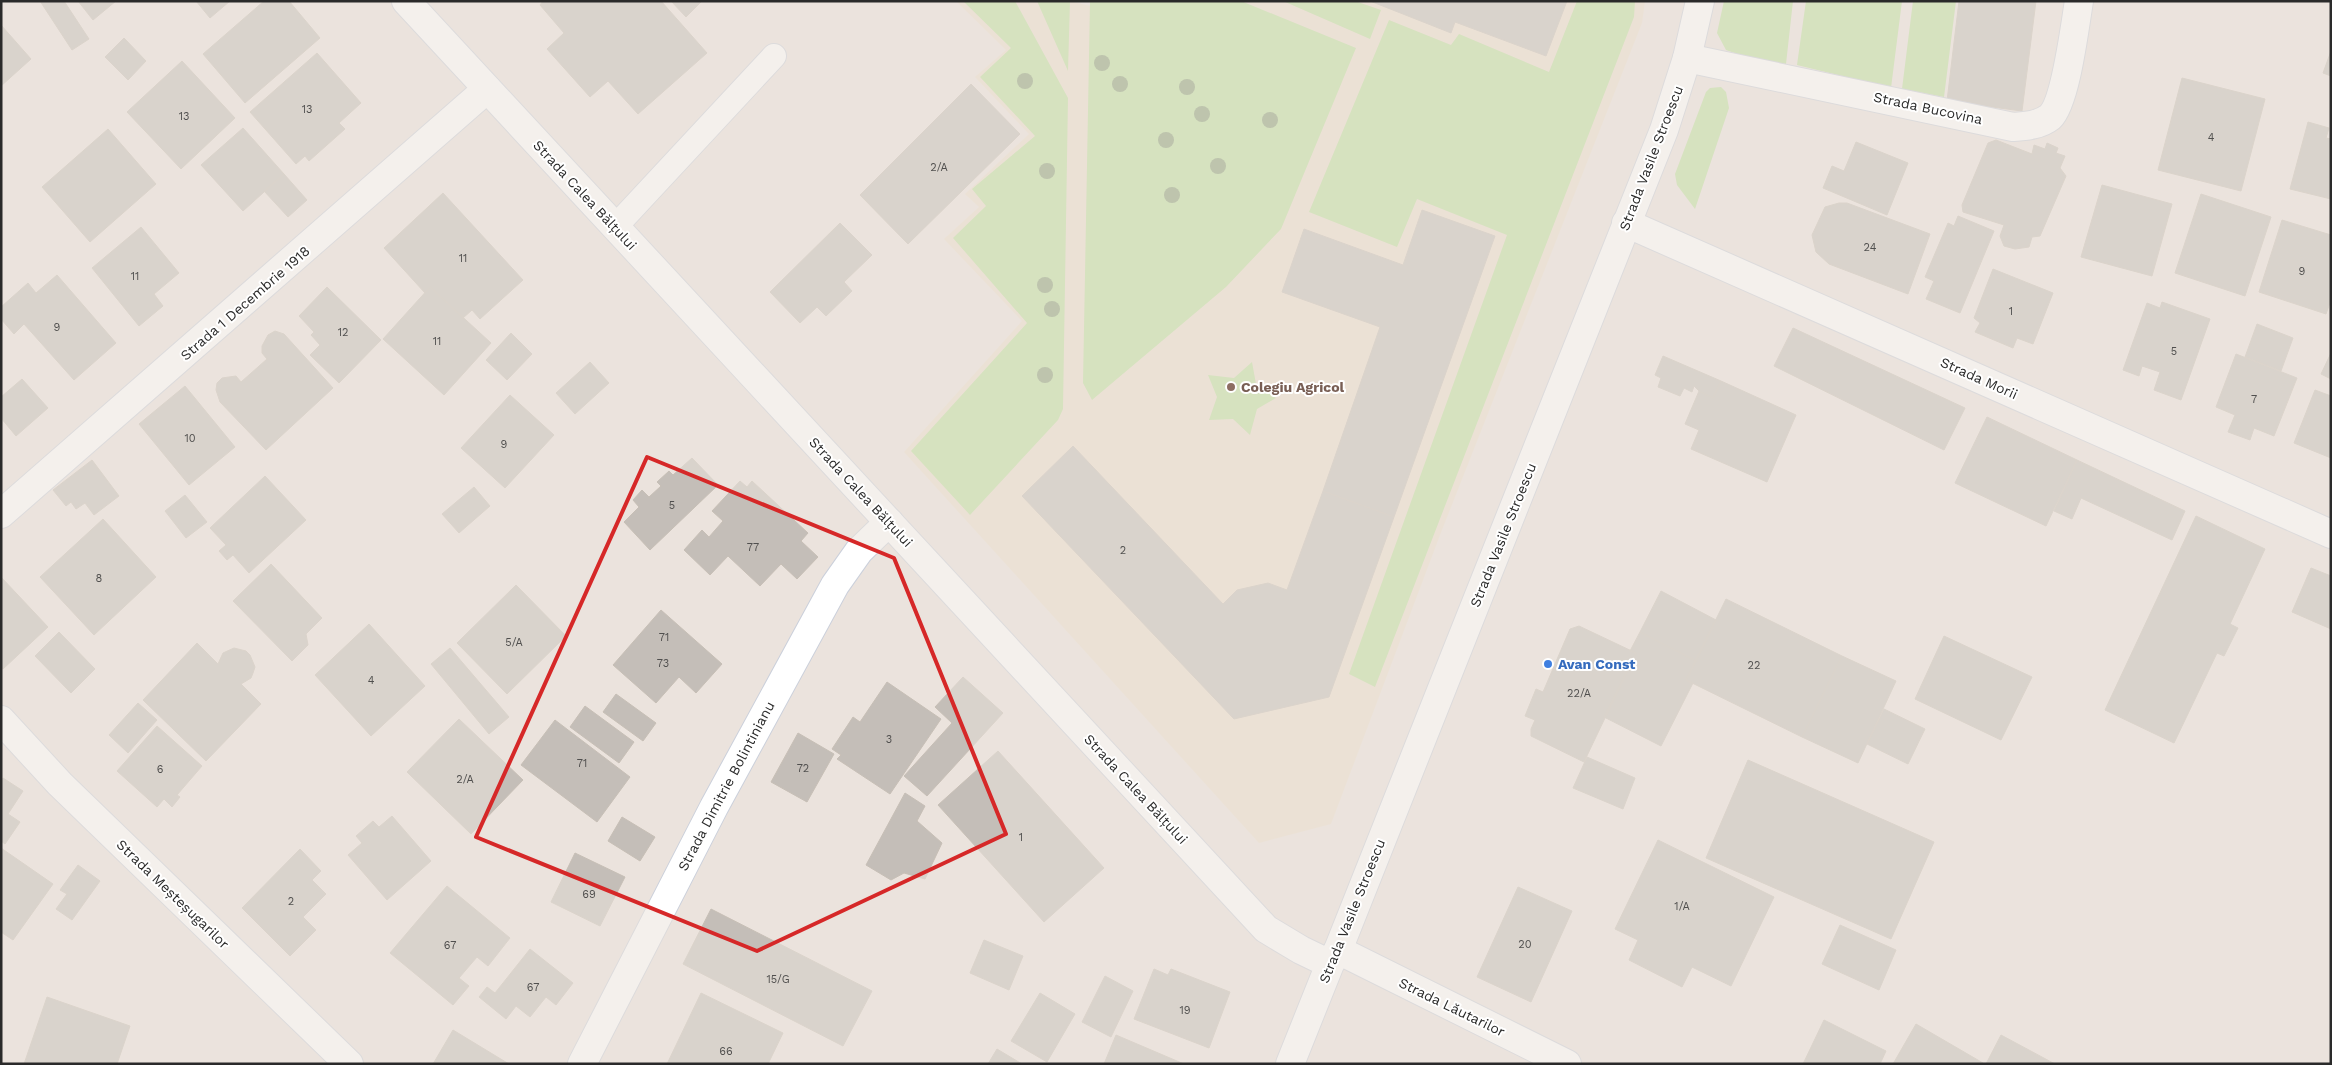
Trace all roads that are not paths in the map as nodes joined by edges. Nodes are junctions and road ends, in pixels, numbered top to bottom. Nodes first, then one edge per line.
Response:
1 (406, 1) edge
2 (1700, 1) edge
3 (2078, 1) edge
4 (774, 56) dead end
5 (1687, 58) junction
6 (486, 89) junction
7 (1626, 223) junction
8 (615, 227) junction
9 (1, 514) edge
10 (889, 522) junction
11 (2331, 534) edge
12 (1, 720) edge
13 (1334, 957) junction
14 (349, 1064) edge
15 (582, 1064) edge
16 (1290, 1064) edge
17 (1567, 1064) edge

1 - 6 street, Strada Calea Bălțului
2 - 5 street, Strada Vasile Stroescu
3 - 5 street, Strada Bucovina
4 - 8 lane
5 - 7 street, Strada Vasile Stroescu
6 - 8 street, Strada Calea Bălțului
6 - 9 street, Strada 1 Decembrie 1918
7 - 11 street, Strada Morii
7 - 13 street, Strada Vasile Stroescu
8 - 10 street, Strada Calea Bălțului
10 - 13 street, Strada Calea Bălțului
10 - 15 street, Strada Dimitrie Bolintinianu
12 - 14 street, Strada Meșteșugarilor
13 - 16 street, Strada Vasile Stroescu
13 - 17 street, Strada Lăutarilor

